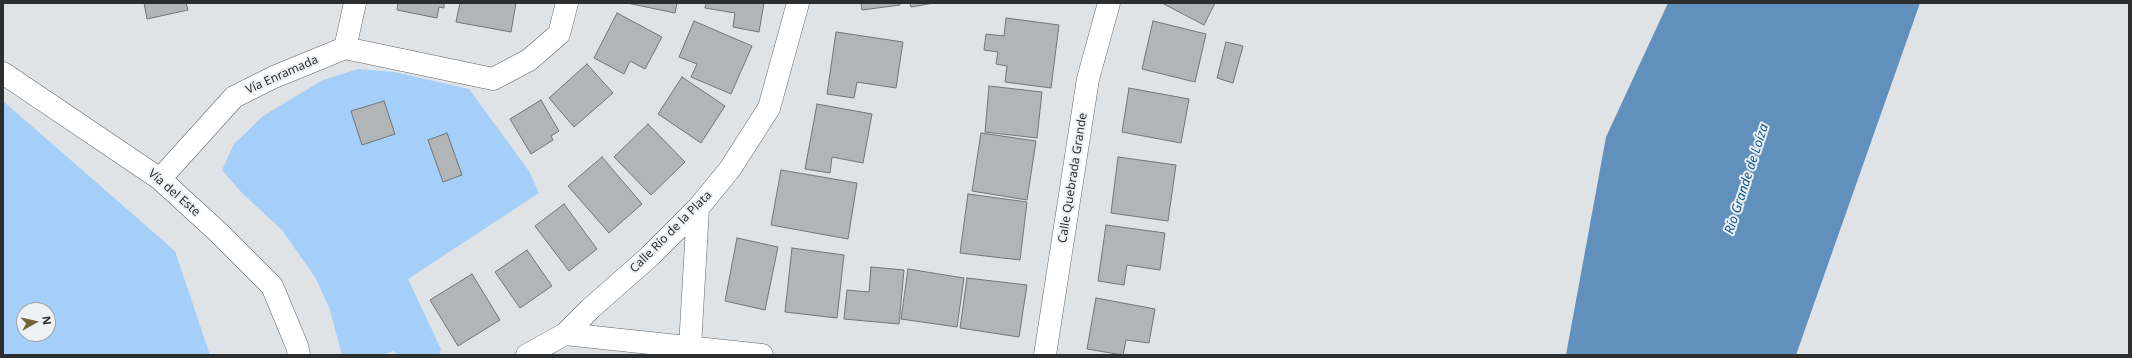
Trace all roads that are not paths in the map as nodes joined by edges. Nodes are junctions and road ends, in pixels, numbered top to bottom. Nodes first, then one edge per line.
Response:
1 (355, 3) edge
2 (567, 3) edge
3 (798, 3) edge
4 (1109, 3) edge
5 (345, 48) junction
6 (3, 73) edge
7 (160, 179) junction
8 (698, 208) junction
9 (565, 334) junction
10 (690, 347) junction
11 (299, 355) edge
12 (527, 355) edge
13 (762, 355) edge
14 (1045, 355) edge

1 - 5 street
2 - 5 street
3 - 8 street, Calle Río de la Plata
4 - 14 street, Calle Quebrada Grande
5 - 7 street, Vía Enramada
6 - 7 street, Vía del Este
7 - 11 street, Vía del Este
8 - 9 street, Calle Río de la Plata
8 - 10 street
9 - 10 street
9 - 12 street
10 - 13 street

